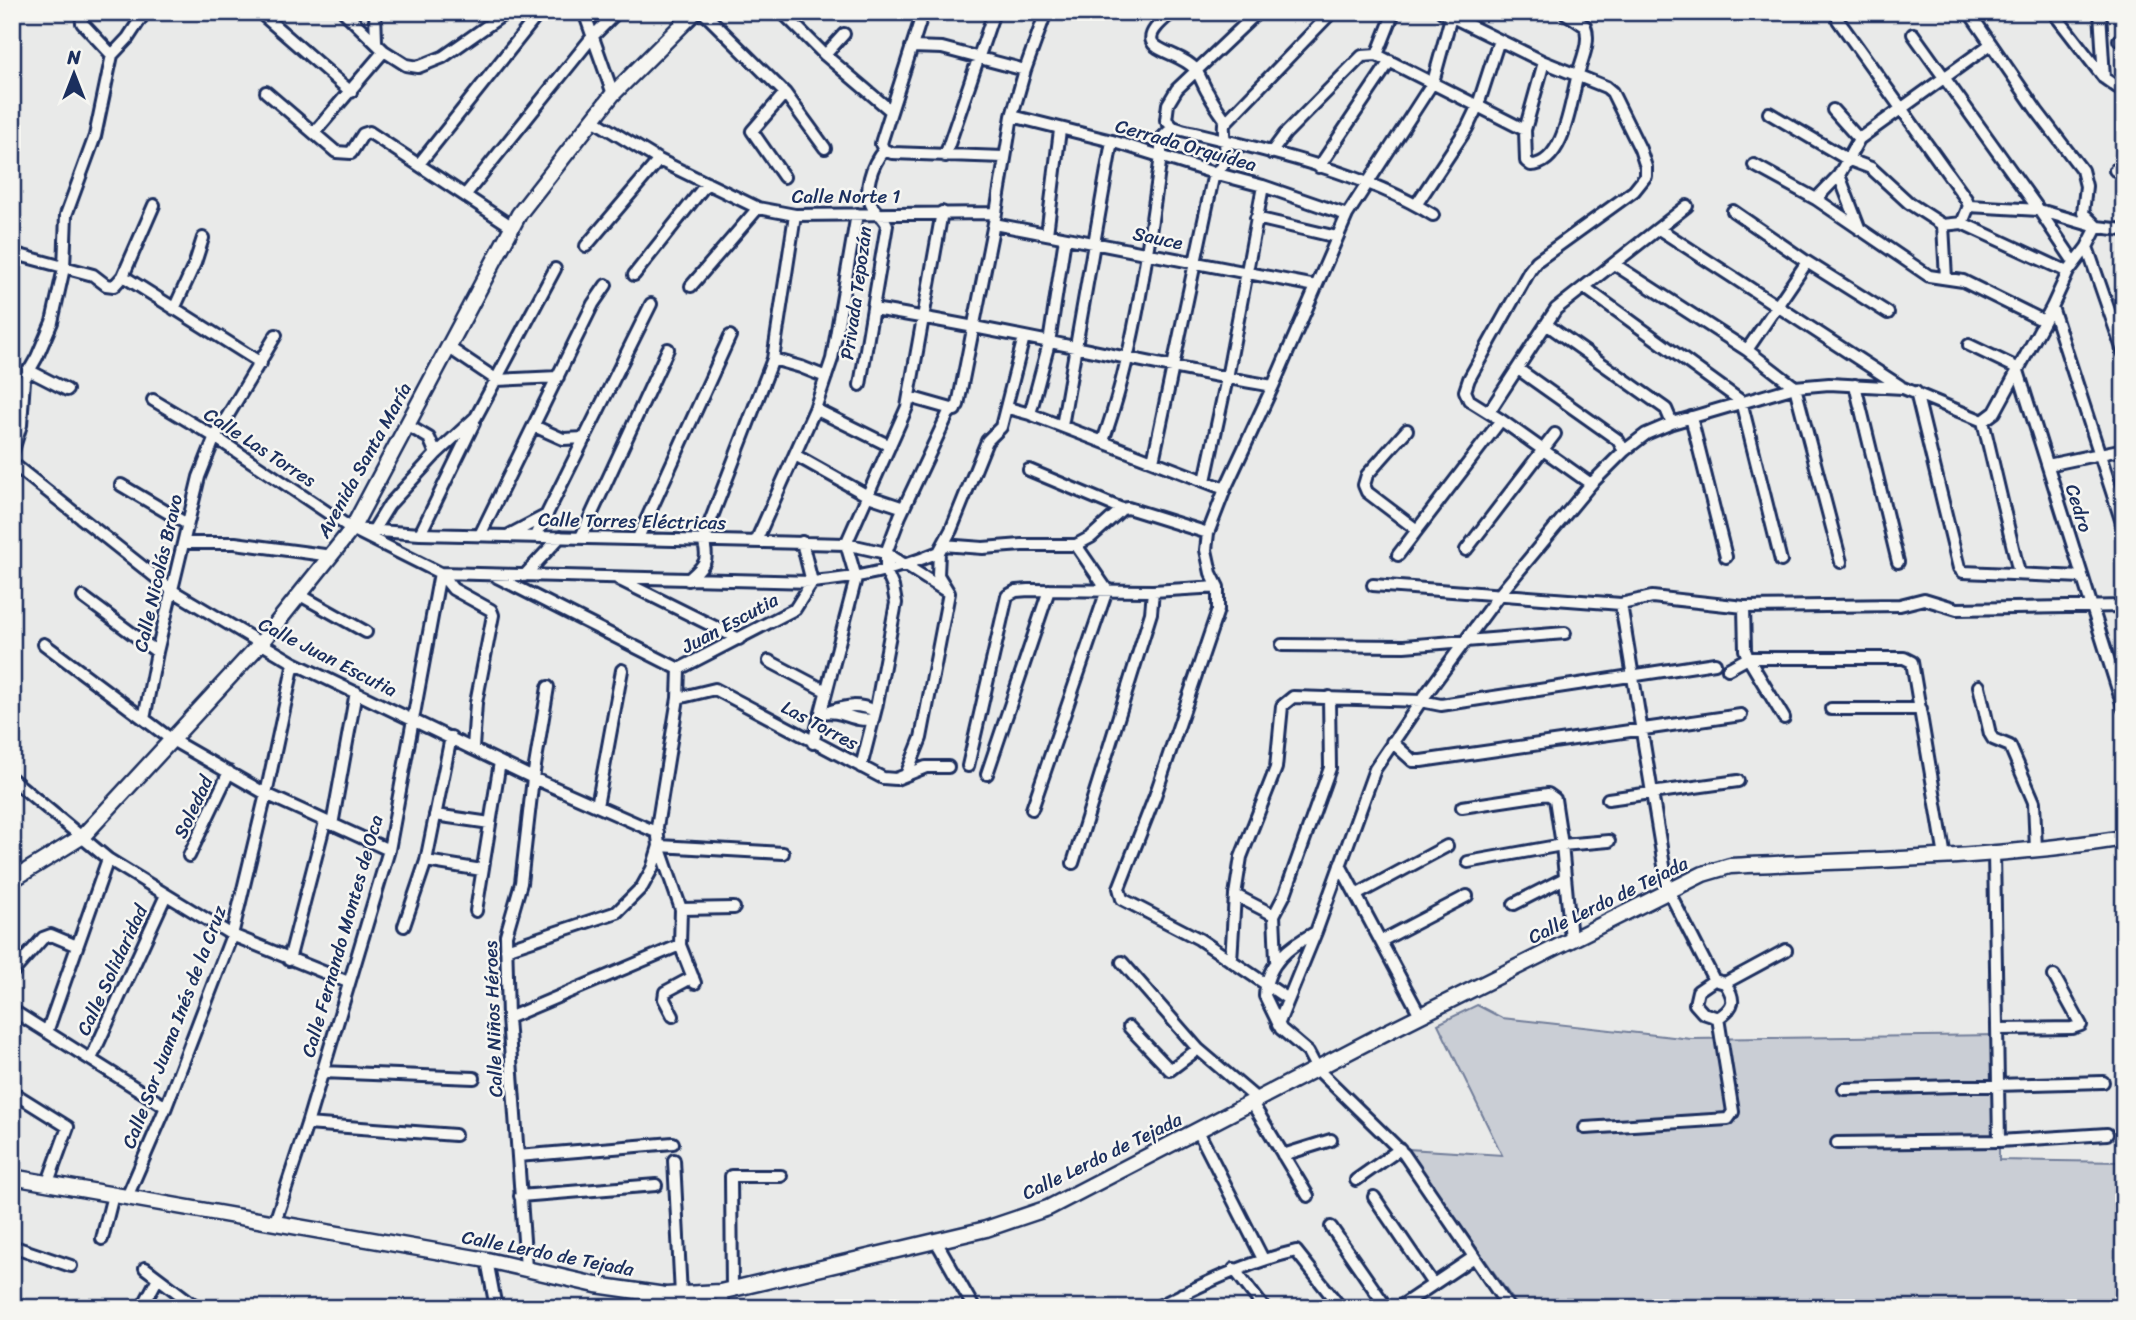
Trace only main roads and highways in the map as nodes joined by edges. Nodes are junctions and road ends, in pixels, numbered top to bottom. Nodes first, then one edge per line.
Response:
1 (695, 12) edge
2 (2124, 838) edge
3 (12, 880) edge
4 (12, 1177) edge

1 - 3 main road, Avenida Santa María
2 - 4 main road, Calle Lerdo de Tejada

